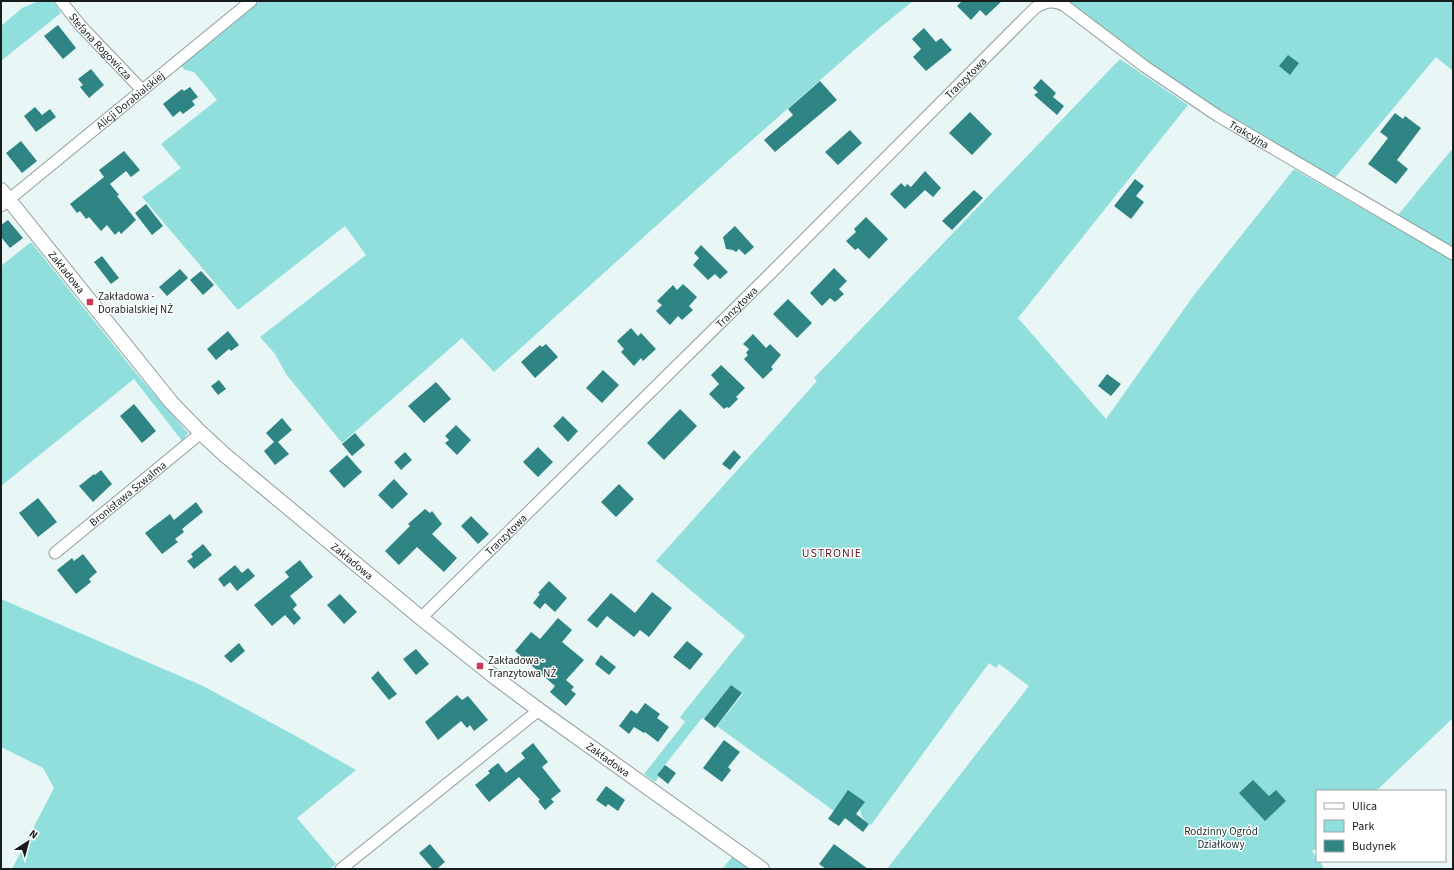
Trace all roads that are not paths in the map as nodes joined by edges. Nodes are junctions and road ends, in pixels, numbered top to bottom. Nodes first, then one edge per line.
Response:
1 (61, 1) edge
2 (251, 1) edge
3 (1054, 1) edge
4 (142, 90) junction
5 (4, 198) edge
6 (1453, 254) edge
7 (201, 433) junction
8 (55, 553) dead end
9 (421, 618) junction
10 (539, 710) junction
11 (341, 869) edge
12 (762, 869) edge

1 - 4 street, Stefana Rogowicza
2 - 4 street, Alicji Dorabialskiej
3 - 6 street, Trakcyjna
3 - 9 street, Tranzytowa
4 - 5 street, Alicji Dorabialskiej
5 - 7 street, Zakładowa
7 - 8 street, Bronisława Szwalma
7 - 9 street, Zakładowa
9 - 10 street, Zakładowa
10 - 11 street
10 - 12 street, Zakładowa

